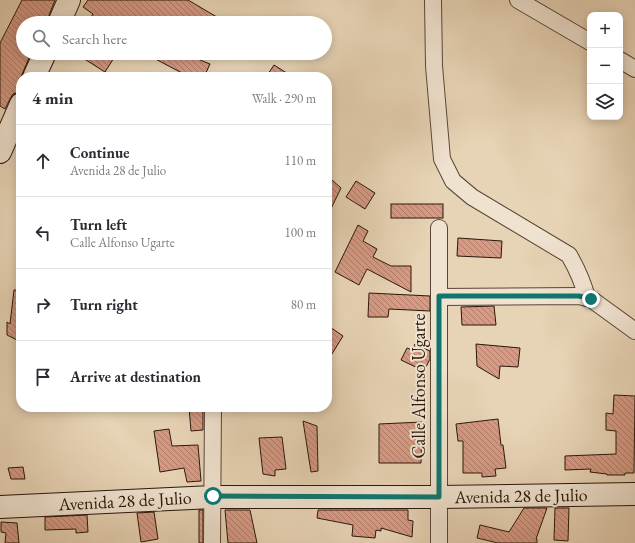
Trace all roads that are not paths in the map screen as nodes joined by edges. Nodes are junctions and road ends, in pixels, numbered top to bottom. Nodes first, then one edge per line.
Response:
1 (69, 0) edge
2 (433, 0) edge
3 (518, 0) edge
4 (62, 16) edge
5 (587, 40) edge
6 (42, 60) edge
7 (623, 62) edge
8 (635, 69) edge
9 (36, 72) edge
10 (16, 115) edge
11 (0, 152) edge
12 (439, 228) dead end
13 (439, 296) junction
14 (587, 298) junction
15 (635, 331) edge
16 (213, 412) edge
17 (635, 494) edge
18 (213, 496) junction
19 (439, 497) junction
20 (0, 507) edge
21 (212, 543) edge
22 (439, 543) edge

1 - 4 main road
2 - 14 street
3 - 5 street
6 - 9 main road
7 - 8 street
10 - 11 main road
12 - 13 street, Calle Alfonso Ugarte
13 - 14 street
13 - 19 street, Calle Alfonso Ugarte
14 - 15 street
16 - 18 street
17 - 19 main road, Avenida 28 de Julio
18 - 19 main road, Avenida 28 de Julio
18 - 20 main road, Avenida 28 de Julio
18 - 21 street
19 - 22 street, Calle Alfonso Ugarte

